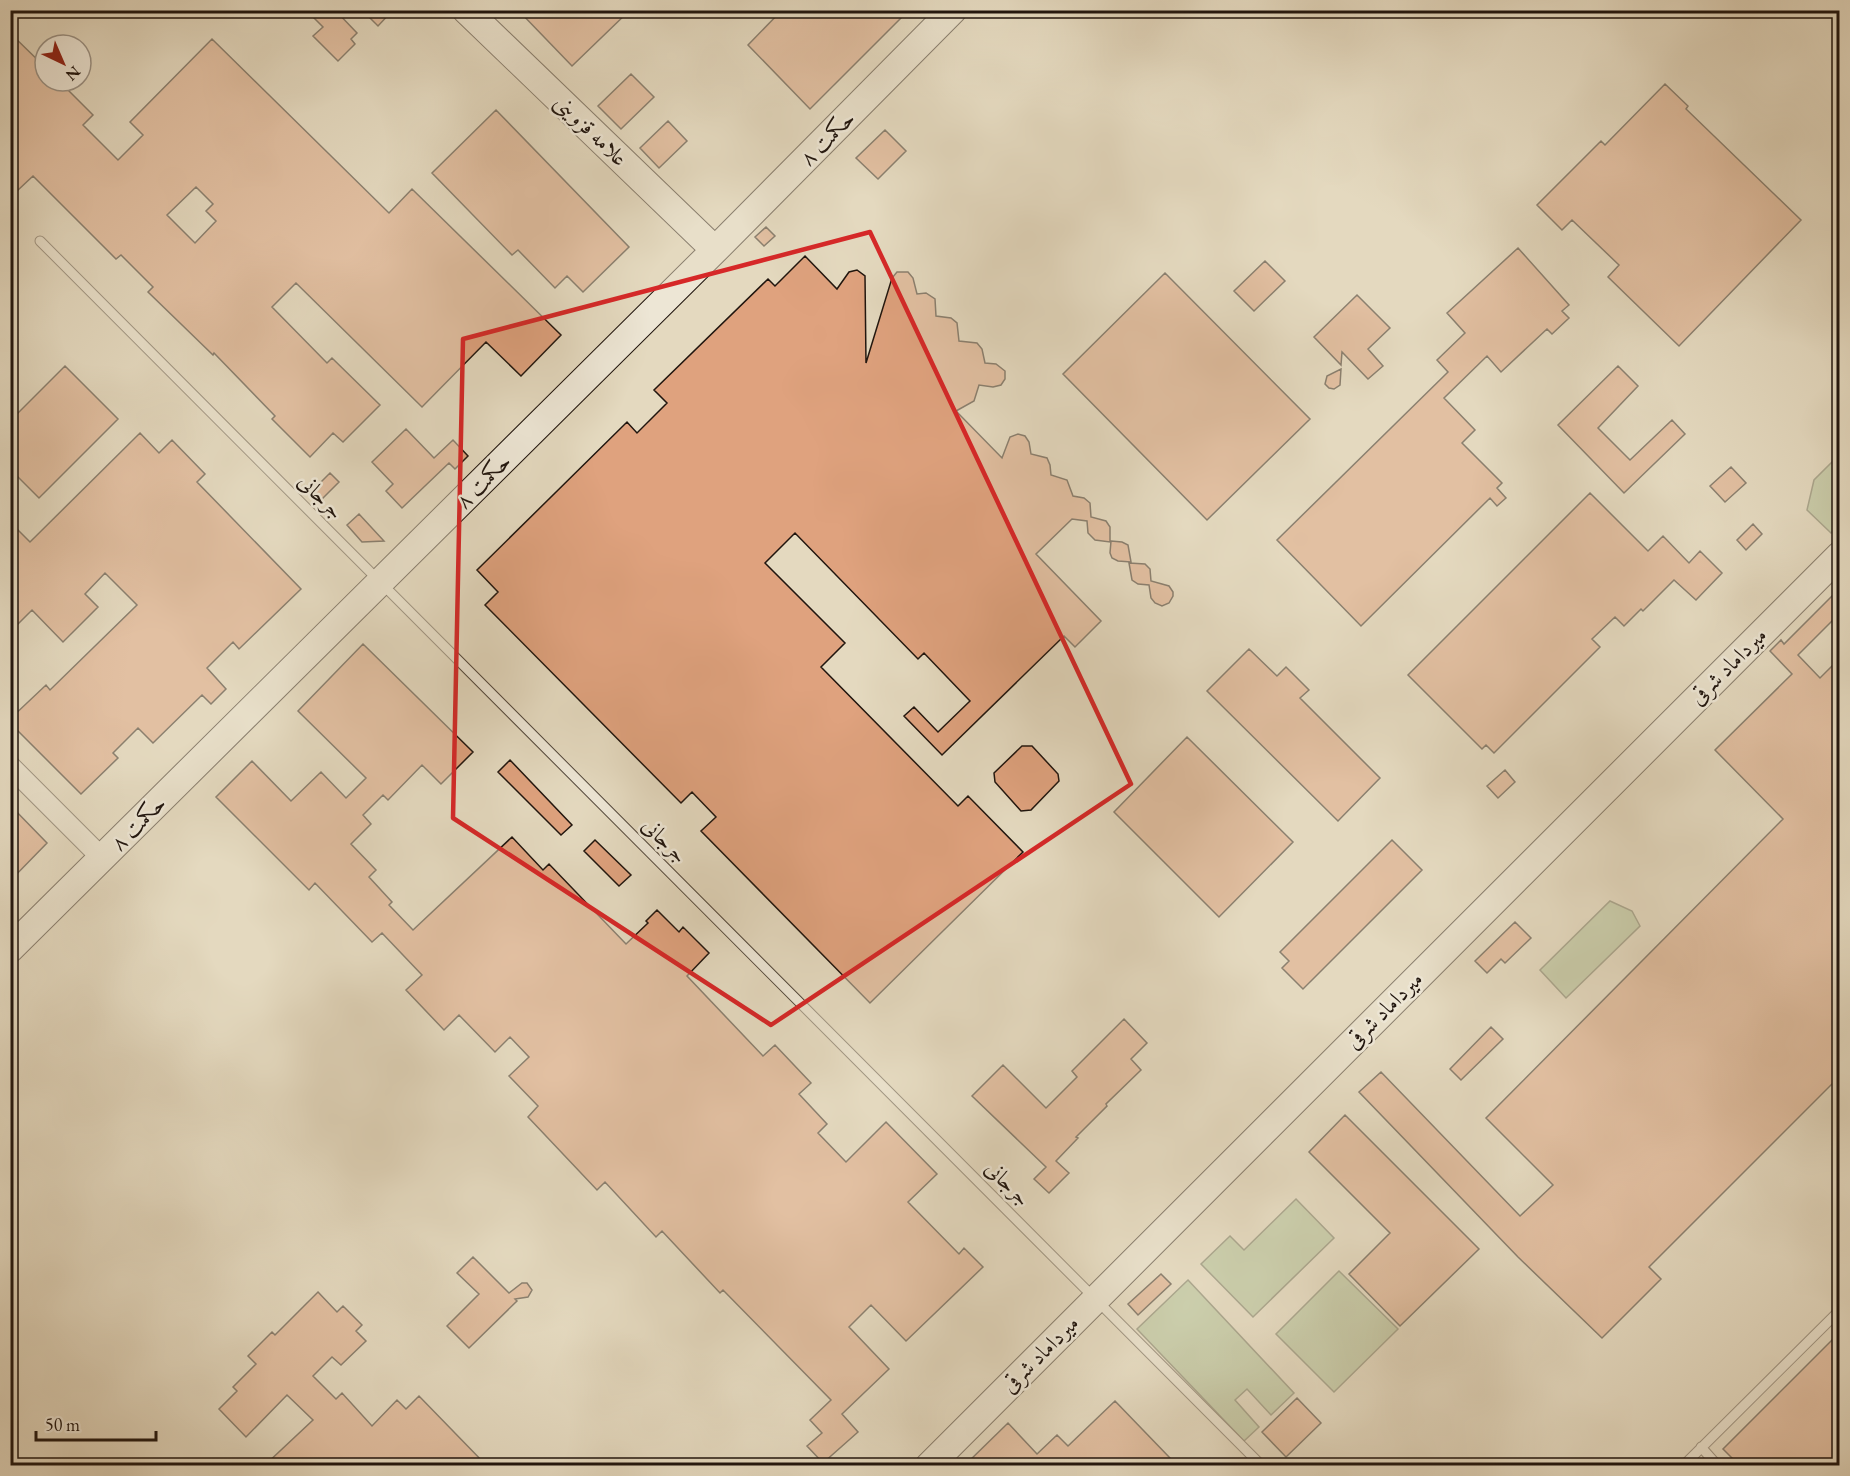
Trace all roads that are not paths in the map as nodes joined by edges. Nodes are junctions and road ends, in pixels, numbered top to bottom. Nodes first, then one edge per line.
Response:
1 (466, 10) edge
2 (953, 10) edge
3 (40, 241) dead end
4 (715, 250) junction
5 (1839, 555) edge
6 (380, 582) junction
7 (10, 766) edge
8 (102, 858) junction
9 (10, 949) edge
10 (1096, 1298) junction
11 (1839, 1310) edge
12 (1701, 1447) junction
13 (929, 1466) edge
14 (1262, 1466) edge
15 (1683, 1466) edge
16 (1718, 1466) edge

1 - 4 street, علامه قزوینی
2 - 4 street, حکمت ۸
3 - 6 lane, جرجانی
4 - 6 street, حکمت ۸
5 - 10 street, میرداماد شرقی
6 - 8 street, حکمت ۸
6 - 10 lane, جرجانی
7 - 8 street
8 - 9 street, حکمت ۸
10 - 13 street, میرداماد شرقی
10 - 14 lane, جرجانی
11 - 12 lane
12 - 15 lane
12 - 16 lane

